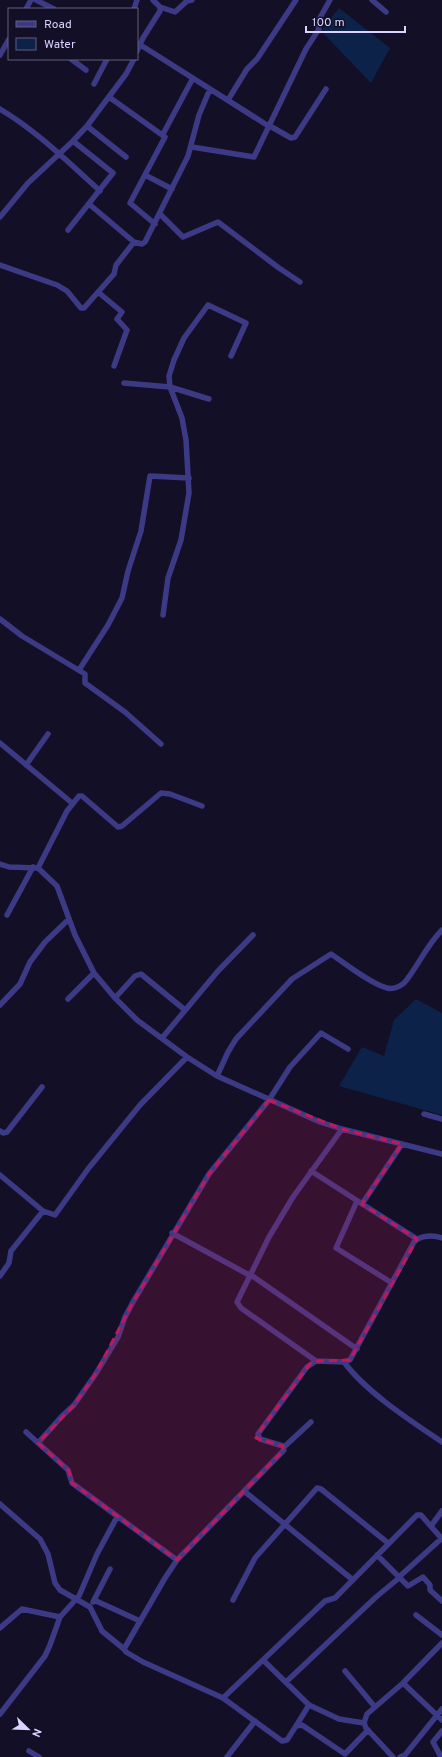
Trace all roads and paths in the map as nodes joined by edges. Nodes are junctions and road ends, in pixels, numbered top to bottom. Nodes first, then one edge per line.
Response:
1 (36, 0) edge
2 (53, 0) edge
3 (152, 0) edge
4 (192, 0) edge
5 (296, 0) edge
6 (330, 0) edge
7 (372, 0) edge
8 (160, 7) junction
9 (52, 8) edge
10 (386, 12) dead end
11 (8, 41) edge
12 (139, 44) junction
13 (138, 48) edge
14 (0, 54) edge
15 (72, 60) edge
16 (106, 60) edge
17 (133, 60) edge
18 (86, 70) dead end
19 (193, 78) junction
20 (94, 84) dead end
21 (210, 89) junction
22 (326, 89) dead end
23 (109, 97) junction
24 (228, 100) junction
25 (0, 109) edge
26 (87, 126) junction
27 (270, 127) junction
28 (163, 134) junction
29 (73, 142) junction
30 (192, 146) junction
31 (60, 154) junction
32 (126, 157) dead end
33 (145, 175) junction
34 (172, 189) junction
35 (100, 191) junction
36 (89, 204) junction
37 (160, 214) junction
38 (0, 216) edge
39 (155, 224) junction
40 (68, 230) dead end
41 (134, 242) junction
42 (0, 265) edge
43 (300, 282) dead end
44 (98, 292) junction
45 (231, 356) dead end
46 (114, 366) dead end
47 (124, 382) dead end
48 (170, 387) junction
49 (209, 399) dead end
50 (188, 478) junction
51 (163, 615) dead end
52 (0, 619) edge
53 (78, 670) junction
54 (48, 734) dead end
55 (0, 743) edge
56 (160, 744) dead end
57 (26, 764) junction
58 (72, 803) junction
59 (202, 806) dead end
60 (0, 864) edge
61 (36, 867) junction
62 (7, 915) dead end
63 (69, 919) junction
64 (442, 930) edge
65 (253, 935) dead end
66 (94, 973) junction
67 (115, 998) junction
68 (68, 999) dead end
69 (0, 1005) edge
70 (186, 1010) junction
71 (162, 1038) junction
72 (348, 1049) dead end
73 (187, 1057) junction
74 (217, 1076) junction
75 (42, 1087) dead end
76 (269, 1100) junction
77 (424, 1114) dead end
78 (442, 1119) edge
79 (342, 1129) junction
80 (0, 1131) edge
81 (402, 1144) junction
82 (442, 1154) edge
83 (311, 1171) junction
84 (0, 1175) edge
85 (360, 1203) junction
86 (43, 1210) junction
87 (172, 1233) junction
88 (442, 1238) edge
89 (417, 1239) junction
90 (0, 1276) edge
91 (251, 1276) junction
92 (392, 1283) junction
93 (357, 1349) junction
94 (316, 1361) junction
95 (344, 1362) junction
96 (311, 1422) dead end
97 (26, 1432) dead end
98 (442, 1442) edge
99 (38, 1443) junction
100 (284, 1448) junction
101 (244, 1491) junction
102 (0, 1504) edge
103 (442, 1510) edge
104 (117, 1517) junction
105 (285, 1526) junction
106 (431, 1526) junction
107 (442, 1538) edge
108 (388, 1543) junction
109 (377, 1555) junction
110 (177, 1560) junction
111 (110, 1569) dead end
112 (399, 1577) junction
113 (353, 1580) junction
114 (76, 1600) junction
115 (94, 1600) junction
116 (233, 1600) dead end
117 (442, 1601) edge
118 (90, 1607) junction
119 (416, 1615) dead end
120 (60, 1617) junction
121 (140, 1621) junction
122 (0, 1628) edge
123 (442, 1635) edge
124 (442, 1643) edge
125 (124, 1649) junction
126 (263, 1660) junction
127 (345, 1671) dead end
128 (286, 1682) junction
129 (403, 1683) junction
130 (223, 1698) junction
131 (309, 1705) junction
132 (375, 1707) junction
133 (442, 1709) edge
134 (0, 1714) edge
135 (440, 1718) edge
136 (255, 1721) junction
137 (364, 1723) junction
138 (296, 1726) junction
139 (368, 1730) junction
140 (442, 1731) edge
141 (29, 1751) dead end
142 (343, 1755) edge
143 (39, 1757) edge
144 (227, 1757) edge
145 (393, 1757) edge
146 (400, 1757) edge
147 (441, 1757) edge

1 - 9 street
2 - 9 street
3 - 8 street
4 - 8 street
5 - 24 street
6 - 27 street
7 - 10 street
8 - 12 street
11 - 14 street
12 - 13 street
12 - 19 street
15 - 18 street
16 - 20 street
17 - 23 street
19 - 21 street
19 - 28 street
21 - 24 street
21 - 30 street
22 - 27 street
23 - 26 street
23 - 28 street
24 - 27 street
25 - 31 street
26 - 29 street
26 - 32 street
27 - 30 street
28 - 33 street
29 - 31 street
29 - 35 street
30 - 34 street
31 - 35 street
31 - 38 street
33 - 34 street
33 - 39 street
34 - 37 street
35 - 36 street
36 - 40 street
36 - 41 street
37 - 39 street
37 - 43 street
39 - 41 street
41 - 44 street
42 - 44 street
44 - 46 street
45 - 48 street
47 - 48 street
48 - 49 street
48 - 50 street
50 - 51 street
50 - 53 street
52 - 53 street
53 - 56 street
54 - 57 street
55 - 57 street
57 - 58 street
58 - 59 street
58 - 61 street
60 - 61 street
61 - 62 street
61 - 63 street
63 - 66 street
63 - 69 street
64 - 74 street
65 - 70 street
66 - 67 street
66 - 68 street
67 - 70 street
67 - 71 street
70 - 71 street
71 - 73 street
72 - 76 street
73 - 74 street
73 - 86 street
74 - 76 street
75 - 80 street
76 - 79 street
76 - 87 street
77 - 78 street
79 - 81 street
79 - 83 street
81 - 82 street
81 - 85 street
83 - 85 street
83 - 91 street
84 - 86 street
85 - 89 street
85 - 92 street
86 - 90 street
87 - 91 street
87 - 99 street
88 - 89 street
89 - 92 street
91 - 93 street
91 - 94 street
92 - 93 street
93 - 95 street
94 - 95 street
94 - 100 street
95 - 98 street
96 - 100 street
97 - 99 street
99 - 104 street
100 - 101 street
101 - 105 street
101 - 110 street
102 - 114 street
103 - 106 street
104 - 110 street
104 - 114 street
105 - 108 street
105 - 113 street
105 - 116 street
106 - 107 street
106 - 108 street
107 - 112 street
108 - 109 street
109 - 112 street
109 - 113 street
110 - 121 street
111 - 115 street
112 - 117 street
112 - 128 street
113 - 126 street
114 - 118 street
114 - 120 street
115 - 118 street
115 - 121 street
118 - 125 street
119 - 123 street
120 - 122 street
120 - 134 street
121 - 125 street
124 - 129 street
125 - 130 street
126 - 128 street
126 - 130 street
127 - 132 street
128 - 131 street
129 - 132 street
129 - 135 street
130 - 136 street
131 - 137 street
131 - 138 street
132 - 137 street
133 - 135 street
135 - 146 street
136 - 138 street
136 - 144 street
137 - 139 street
138 - 142 street
139 - 142 street
139 - 145 street
140 - 147 street
141 - 143 street

